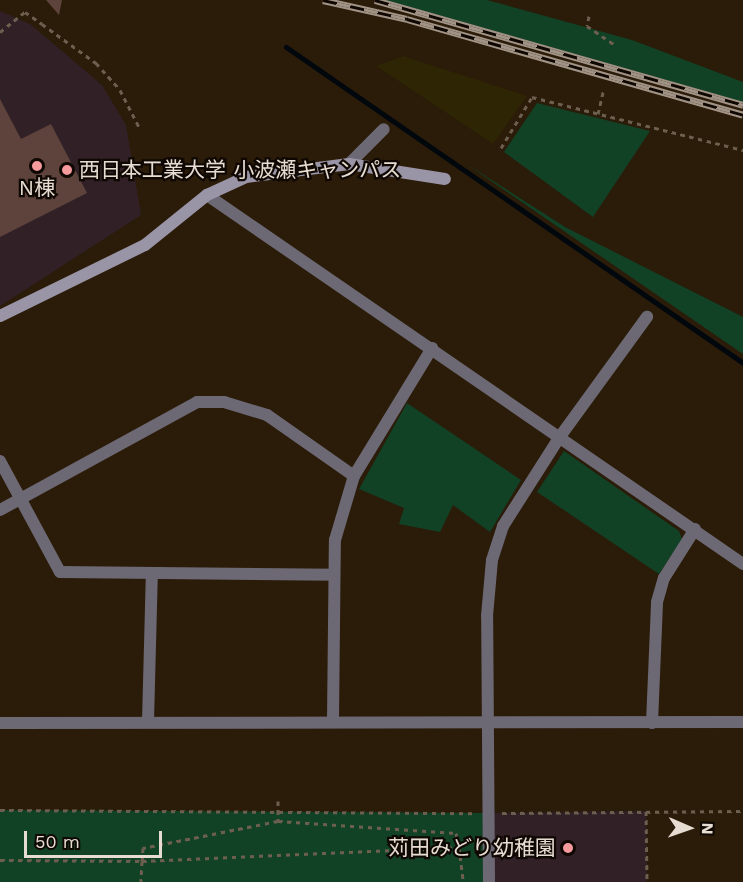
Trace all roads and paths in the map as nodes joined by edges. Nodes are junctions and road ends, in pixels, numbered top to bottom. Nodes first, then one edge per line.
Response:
1 (589, 16) dead end
2 (0, 32) edge
3 (614, 44) dead end
4 (604, 89) dead end
5 (598, 114) junction
6 (139, 127) dead end
7 (384, 129) dead end
8 (501, 148) dead end
9 (743, 150) edge
10 (349, 164) junction
11 (445, 179) dead end
12 (207, 195) junction
13 (0, 316) edge
14 (647, 317) dead end
15 (432, 348) junction
16 (559, 438) junction
17 (0, 461) edge
18 (354, 476) junction
19 (21, 496) junction
20 (0, 510) edge
21 (695, 529) junction
22 (743, 564) edge
23 (152, 573) junction
24 (334, 575) junction
25 (333, 720) junction
26 (148, 721) junction
27 (490, 722) junction
28 (743, 722) edge
29 (0, 723) edge
30 (652, 723) junction
31 (278, 801) dead end
32 (0, 810) edge
33 (278, 811) junction
34 (646, 811) junction
35 (743, 811) edge
36 (489, 813) junction
37 (278, 821) junction
38 (459, 846) junction
39 (0, 860) edge
40 (142, 861) junction
41 (141, 882) edge
42 (463, 882) edge
43 (489, 882) edge
44 (647, 882) edge

1 - 3 path
2 - 6 path
4 - 5 path
5 - 8 path
5 - 9 path
7 - 10 street
10 - 11 street
10 - 12 street
12 - 13 street
12 - 15 street
14 - 16 street
15 - 16 street
15 - 18 street
16 - 21 street
16 - 27 street
17 - 19 street
18 - 19 street
18 - 24 street
19 - 20 street
19 - 23 street
21 - 22 street
21 - 30 street
23 - 24 street
23 - 26 street
24 - 25 street
25 - 26 street
25 - 27 street
26 - 29 street
27 - 30 street
27 - 36 street
28 - 30 street
31 - 33 path
32 - 33 path
33 - 36 path
33 - 37 path
34 - 35 path
34 - 36 path
34 - 44 path
36 - 43 street
37 - 38 path
37 - 40 path
38 - 40 path
38 - 42 path
39 - 40 path
40 - 41 path

